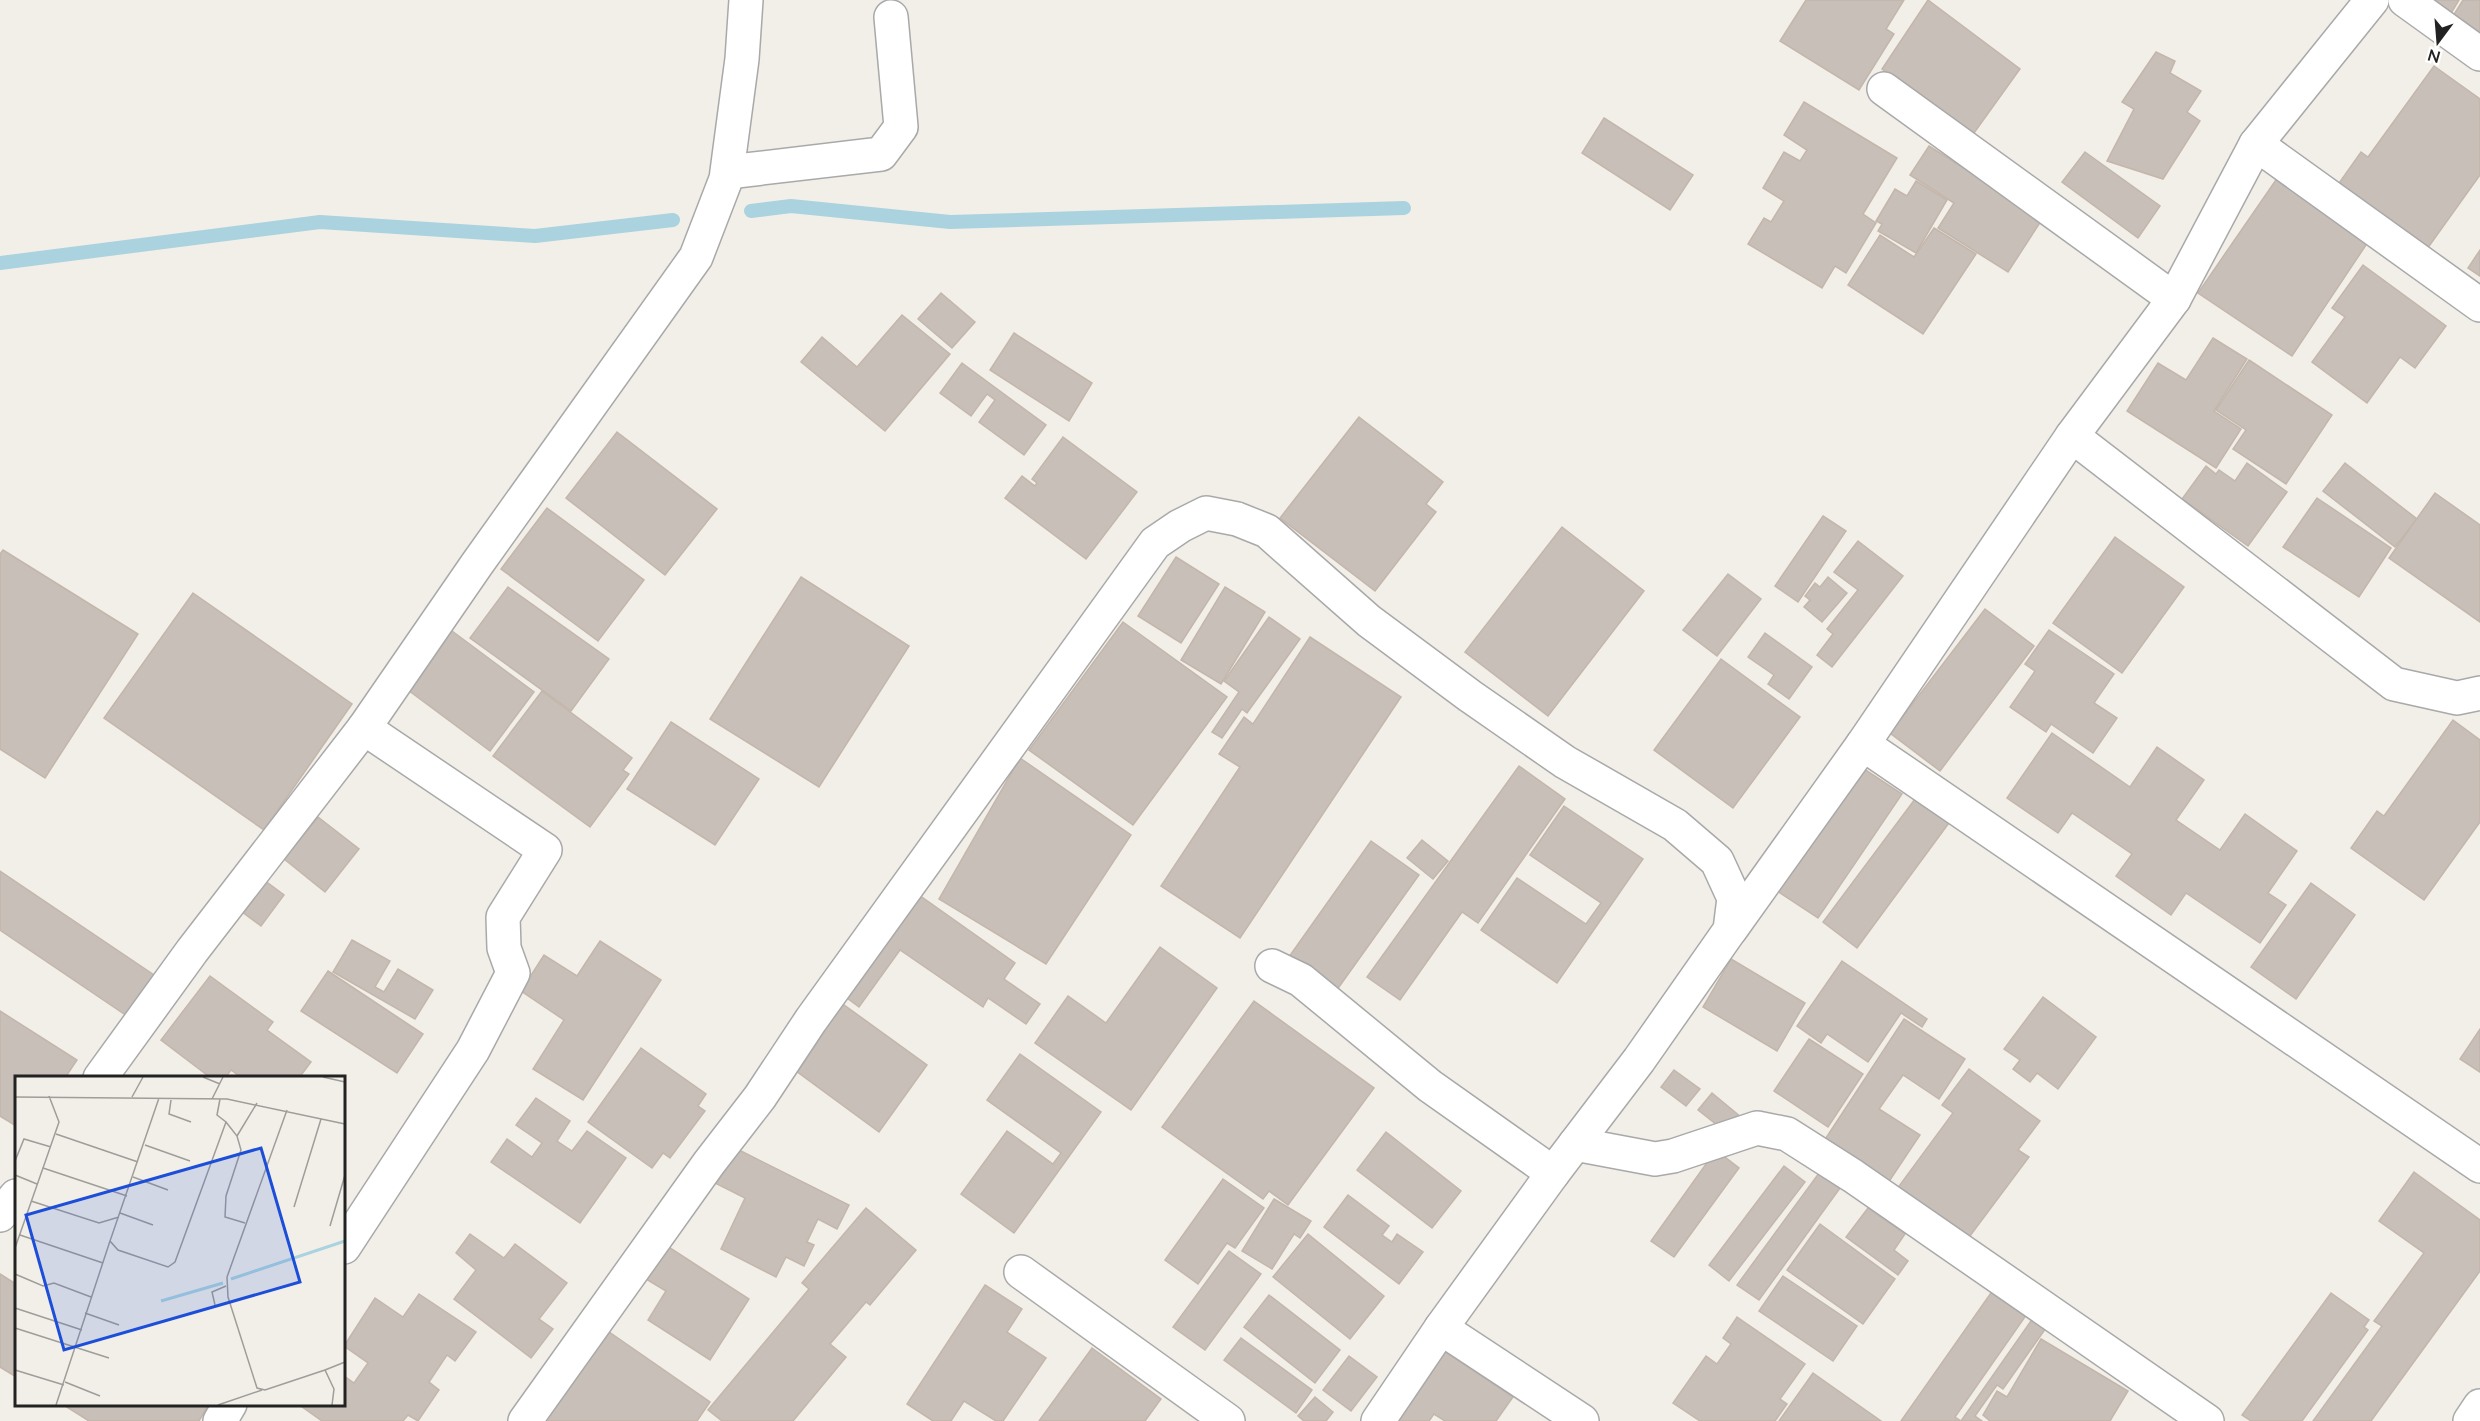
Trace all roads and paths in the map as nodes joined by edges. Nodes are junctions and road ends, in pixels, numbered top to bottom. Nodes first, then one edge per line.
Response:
1 (746, 0) edge
2 (2372, 0) edge
3 (2405, 0) edge
4 (891, 17) dead end
5 (2480, 54) edge
6 (1884, 89) dead end
7 (2256, 144) junction
8 (728, 172) junction
9 (2174, 299) junction
10 (2480, 305) edge
11 (2072, 436) junction
12 (2480, 693) edge
13 (364, 728) junction
14 (1863, 744) junction
15 (1730, 930) junction
16 (1272, 966) dead end
17 (101, 1076) edge
18 (1575, 1143) junction
19 (2480, 1166) edge
20 (1553, 1173) junction
21 (15, 1197) edge
22 (0, 1215) edge
23 (345, 1245) edge
24 (1022, 1272) dead end
25 (1441, 1328) junction
26 (229, 1406) edge
27 (2480, 1406) edge
28 (220, 1421) edge
29 (525, 1421) edge
30 (1228, 1421) edge
31 (1378, 1421) edge
32 (1582, 1421) edge
33 (2207, 1421) edge
34 (2470, 1421) edge

1 - 8 street
2 - 7 street
3 - 5 street
4 - 8 street
6 - 9 street
7 - 9 street
7 - 10 street
8 - 13 street
9 - 11 street
11 - 12 street
11 - 14 street
13 - 17 street
13 - 23 street
14 - 15 street
14 - 19 street
15 - 18 street
15 - 29 street
16 - 20 street
18 - 20 street
18 - 33 street
20 - 25 street
21 - 22 street
24 - 30 street
25 - 31 street
25 - 32 street
26 - 28 street
27 - 34 street

